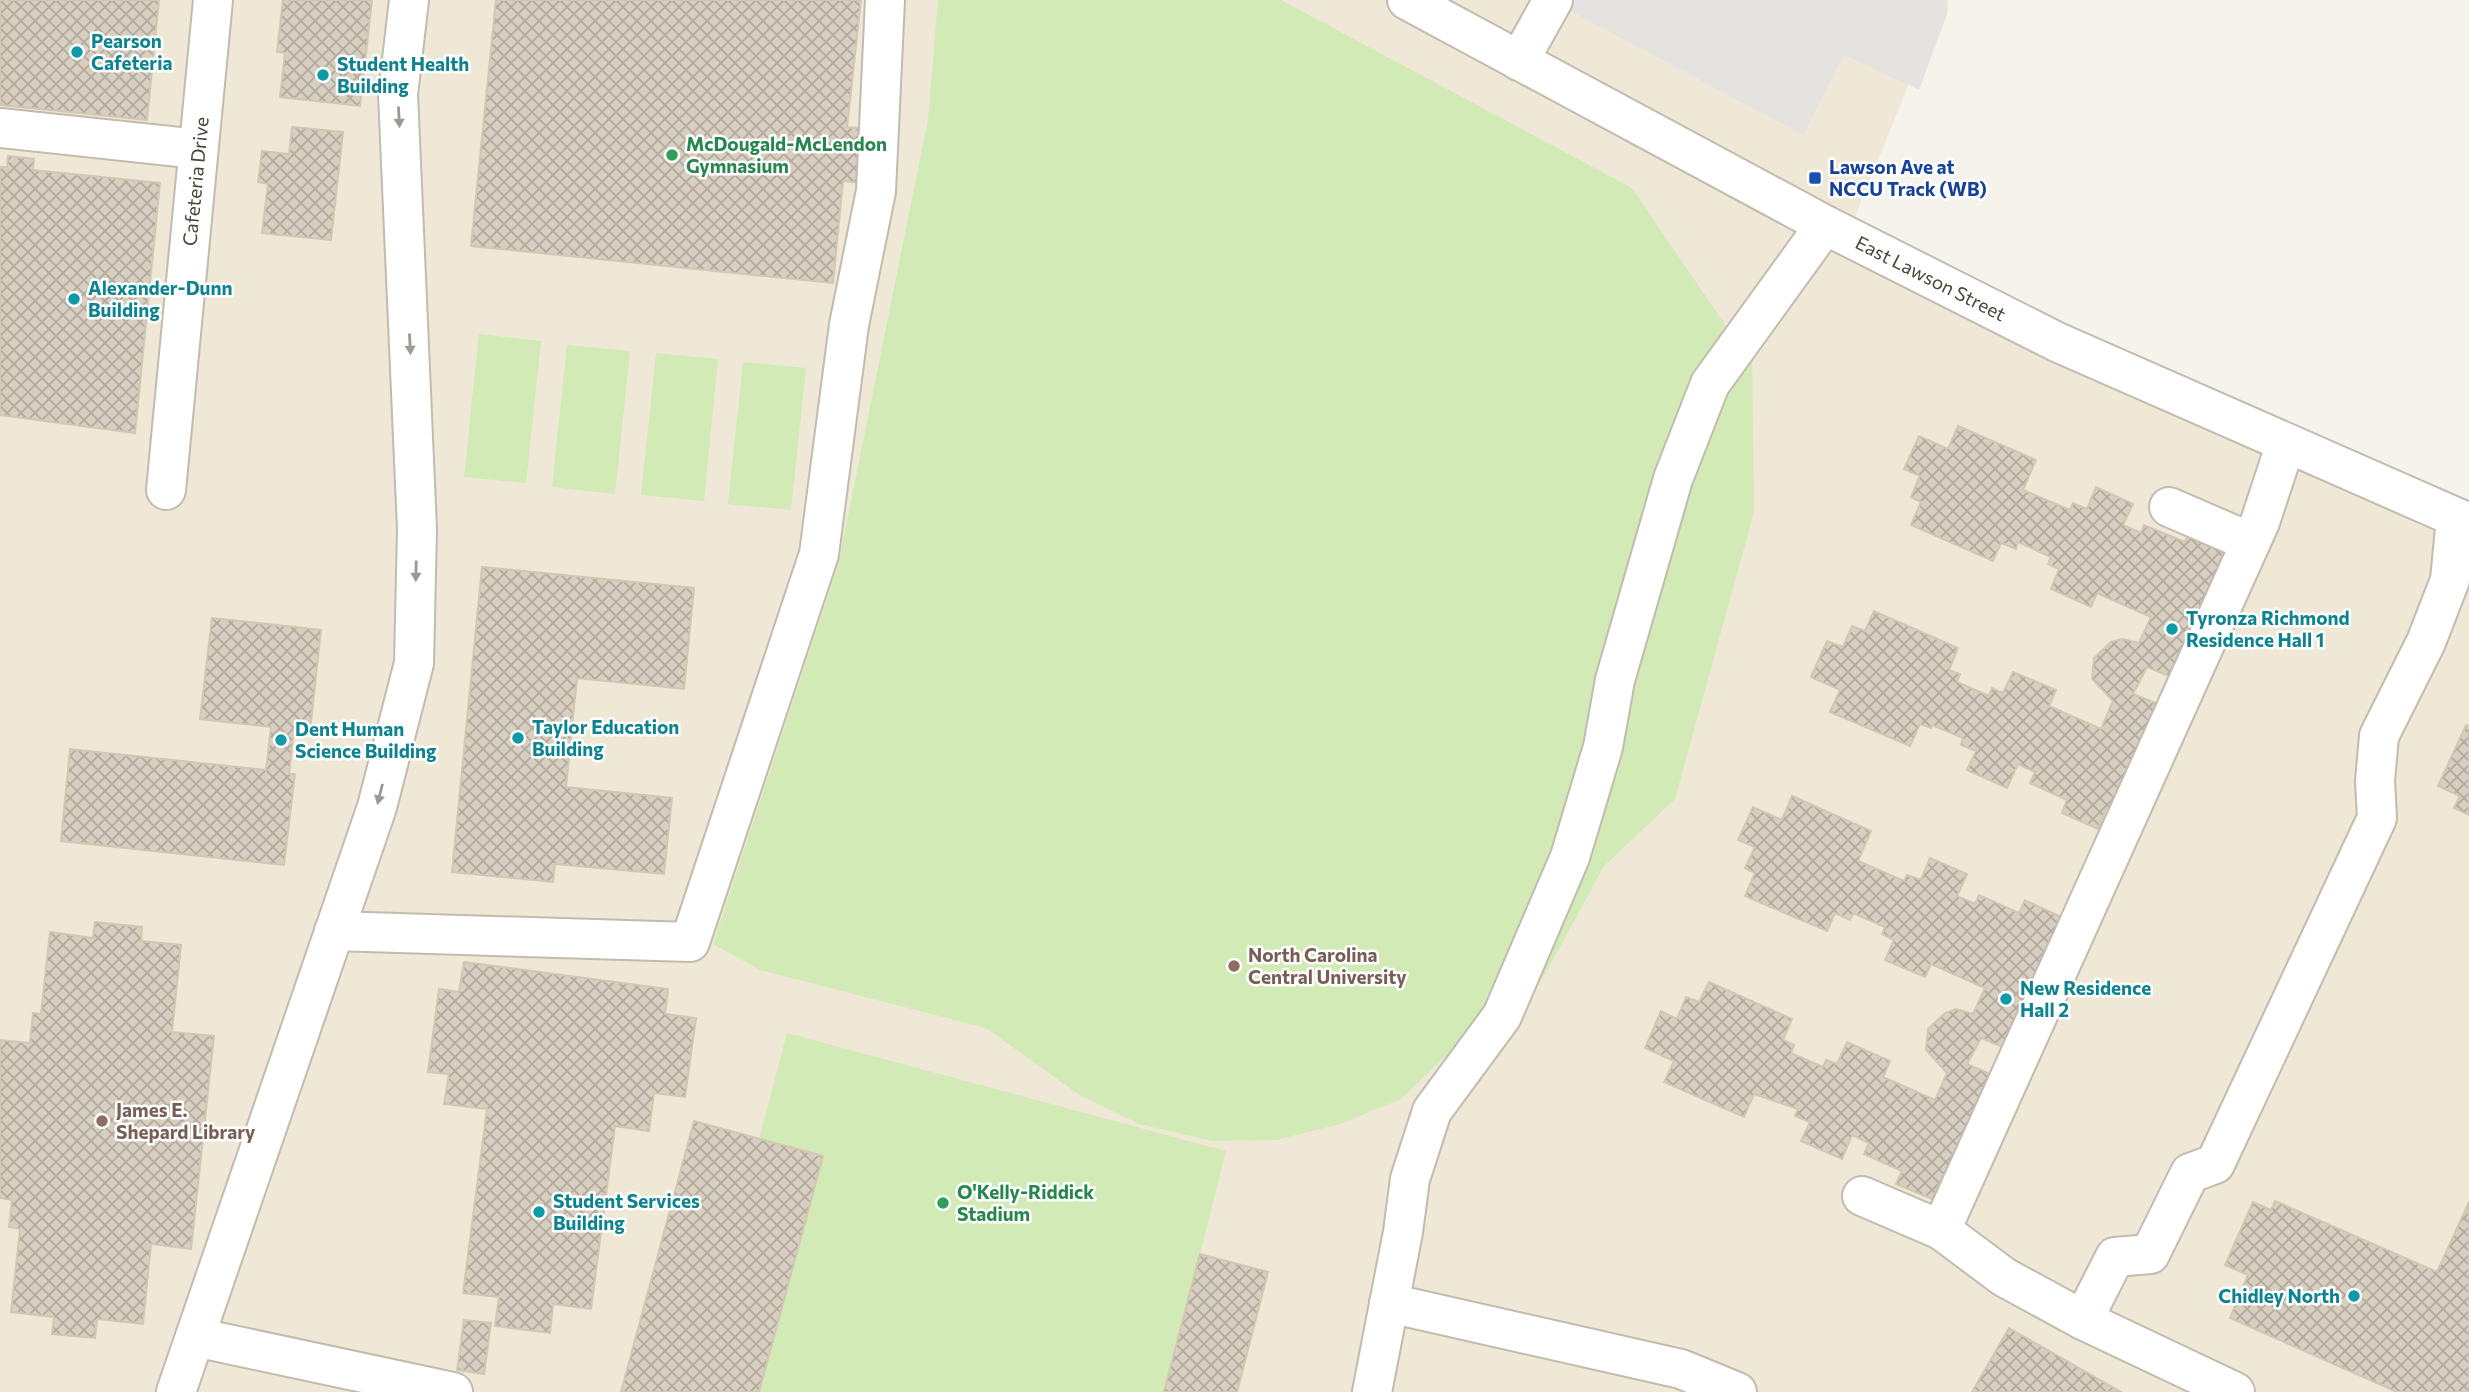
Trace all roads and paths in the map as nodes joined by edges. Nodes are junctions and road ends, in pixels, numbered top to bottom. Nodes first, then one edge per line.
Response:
1 (213, 0) edge
2 (409, 0) edge
3 (885, 0) edge
4 (1407, 0) edge
5 (1553, 0) edge
6 (1519, 61) junction
7 (0, 128) edge
8 (198, 149) junction
9 (1825, 225) junction
10 (2286, 443) junction
11 (166, 490) dead end
12 (2169, 507) dead end
13 (2463, 521) edge
14 (2250, 542) junction
15 (334, 931) junction
16 (1862, 1195) dead end
17 (1941, 1230) junction
18 (1389, 1303) junction
19 (2083, 1320) junction
20 (195, 1337) junction
21 (176, 1392) edge
22 (453, 1392) edge
23 (1372, 1392) edge
24 (1737, 1392) edge
25 (2235, 1392) edge

1 - 8 street, Cafeteria Drive
2 -> 15 street
3 - 15 street
4 - 6 street, East Lawson Street
5 - 6 street
6 - 9 street, East Lawson Street
7 - 8 street
8 - 11 street, Cafeteria Drive
9 - 10 street, East Lawson Street
9 - 18 street
10 - 13 street, East Lawson Street
10 - 14 street
12 - 14 street
13 - 19 street
14 - 17 street
15 - 20 street
16 - 17 street
17 - 19 street
18 - 23 street
18 - 24 street
19 - 25 street
20 - 21 street
20 - 22 street

